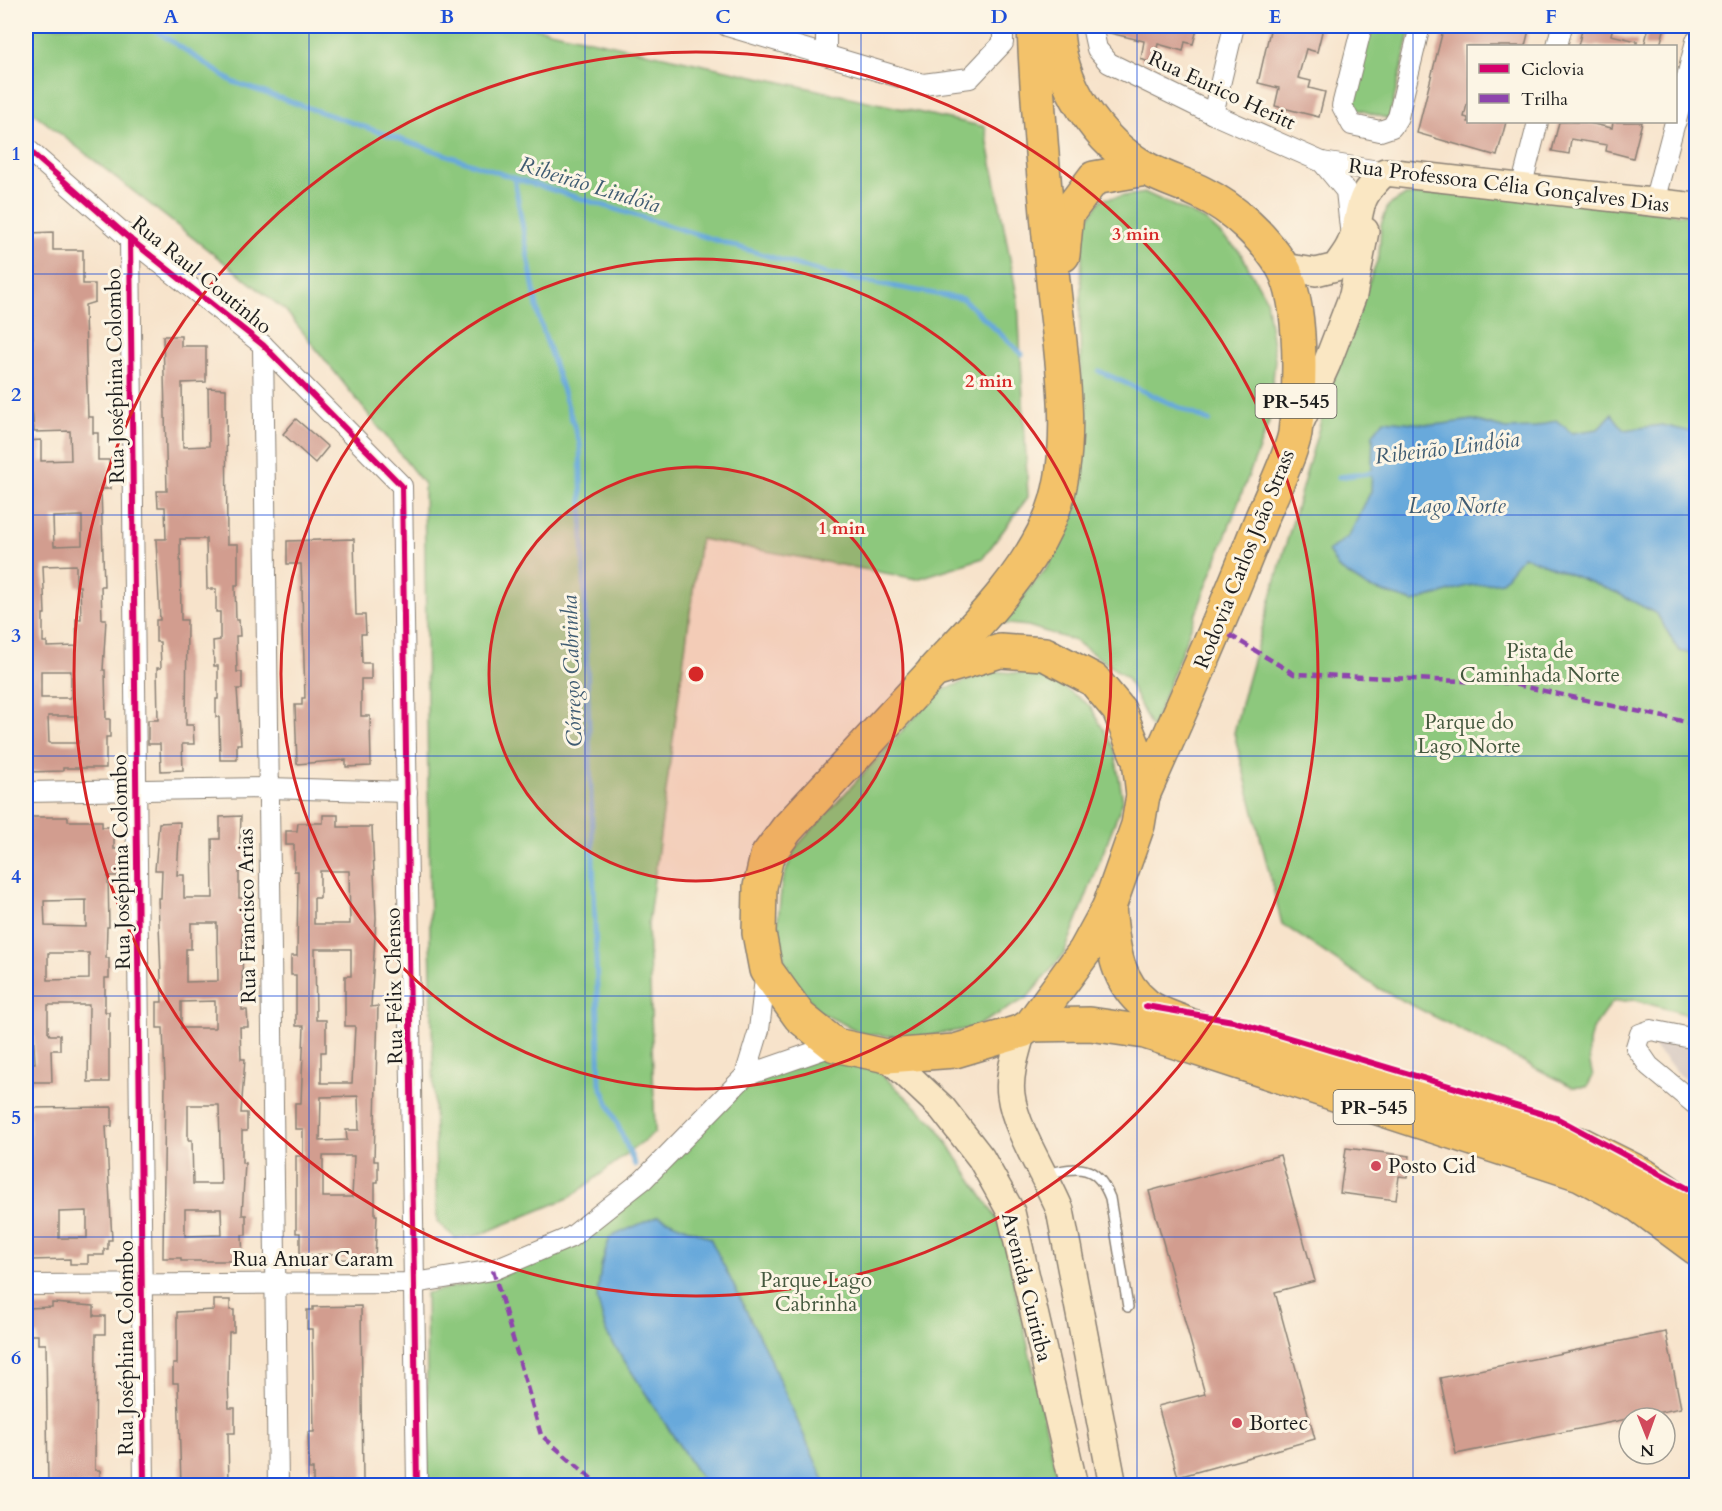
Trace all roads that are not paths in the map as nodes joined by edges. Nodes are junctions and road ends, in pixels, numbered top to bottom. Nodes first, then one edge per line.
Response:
1 (728, 26) edge
2 (826, 26) edge
3 (1003, 26) edge
4 (1034, 26) edge
5 (1057, 26) edge
6 (1092, 26) edge
7 (1234, 26) edge
8 (1362, 26) edge
9 (1420, 26) edge
10 (1562, 26) edge
11 (1696, 41) edge
12 (1557, 45) edge
13 (826, 54) junction
14 (1677, 113) edge
15 (1213, 114) junction
16 (1538, 123) edge
17 (1674, 123) edge
18 (26, 148) edge
19 (1322, 162) junction
20 (1146, 169) junction
21 (1385, 172) junction
22 (1412, 174) junction
23 (1521, 188) junction
24 (1654, 202) junction
25 (1696, 207) edge
26 (130, 239) junction
27 (1351, 243) junction
28 (1283, 267) junction
29 (1057, 325) junction
30 (263, 345) junction
31 (1294, 435) junction
32 (402, 486) joint
33 (934, 671) junction
34 (269, 788) junction
35 (137, 789) junction
36 (26, 792) edge
37 (407, 792) junction
38 (1143, 795) junction
39 (1109, 907) junction
40 (766, 970) junction
41 (1026, 1028) junction
42 (1696, 1039) edge
43 (835, 1045) junction
44 (887, 1056) junction
45 (745, 1076) junction
46 (1696, 1105) edge
47 (1046, 1174) junction
48 (1696, 1211) edge
49 (1696, 1248) edge
50 (277, 1283) junction
51 (415, 1283) junction
52 (143, 1284) junction
53 (26, 1285) edge
54 (1128, 1307) dead end
55 (144, 1485) edge
56 (278, 1485) edge
57 (417, 1485) edge
58 (1074, 1485) edge
59 (1113, 1485) edge

1 - 13 street
2 - 13 street
3 - 13 street
4 - 29 highway
5 - 20 highway, Rodovia Carlos João Strass / PR-545
6 - 15 street, Rua Eurico Heritt
7 - 15 street
8 - 9 street
10 - 12 street
11 - 14 street
15 - 19 street, Rua Eurico Heritt
16 - 23 street
17 - 24 street
18 - 26 street, Rua Raul Coutinho
19 - 21 street, Rua Professora Célia Gonçalves Dias
19 - 27 street
20 - 28 highway, Rodovia Carlos João Strass / PR-545
20 - 29 highway
21 - 22 street, Rua Professora Célia Gonçalves Dias
21 - 27 street
22 - 23 street, Rua Professora Célia Gonçalves Dias
22 - 31 street
23 - 24 street, Rua Professora Célia Gonçalves Dias
24 - 25 street, Rua Professora Célia Gonçalves Dias
26 - 30 street, Rua Raul Coutinho
26 - 35 street, Rua Joséphina Colombo
27 - 28 street
28 - 31 highway, Rodovia Carlos João Strass / PR-545
29 - 33 highway
30 - 32 street, Rua Raul Coutinho
30 - 34 street, Rua Francisco Arias
31 - 38 highway, Rodovia Carlos João Strass / PR-545
32 - 37 street, Rua Félix Chenso
33 - 38 highway
33 - 40 highway
34 - 35 street
34 - 37 street
34 - 50 street, Rua Francisco Arias
35 - 36 street
35 - 52 street, Rua Joséphina Colombo
37 - 51 street, Rua Félix Chenso
38 - 39 highway
39 - 41 highway
39 - 48 highway, PR-545
40 - 43 highway
40 - 45 street
41 - 44 highway
41 - 47 street, Avenida Curitiba
41 - 49 highway, PR-545
42 - 46 street
43 - 44 highway
43 - 45 street
44 - 58 street, Avenida Curitiba
45 - 51 street, Rua Anuar Caram
47 - 54 lane
47 - 59 street, Avenida Curitiba
50 - 51 street, Rua Anuar Caram
50 - 52 street, Rua Anuar Caram
50 - 56 street, Rua Francisco Arias
51 - 57 street, Rua Félix Chenso
52 - 53 street, Rua Anuar Caram
52 - 55 street, Rua Joséphina Colombo

